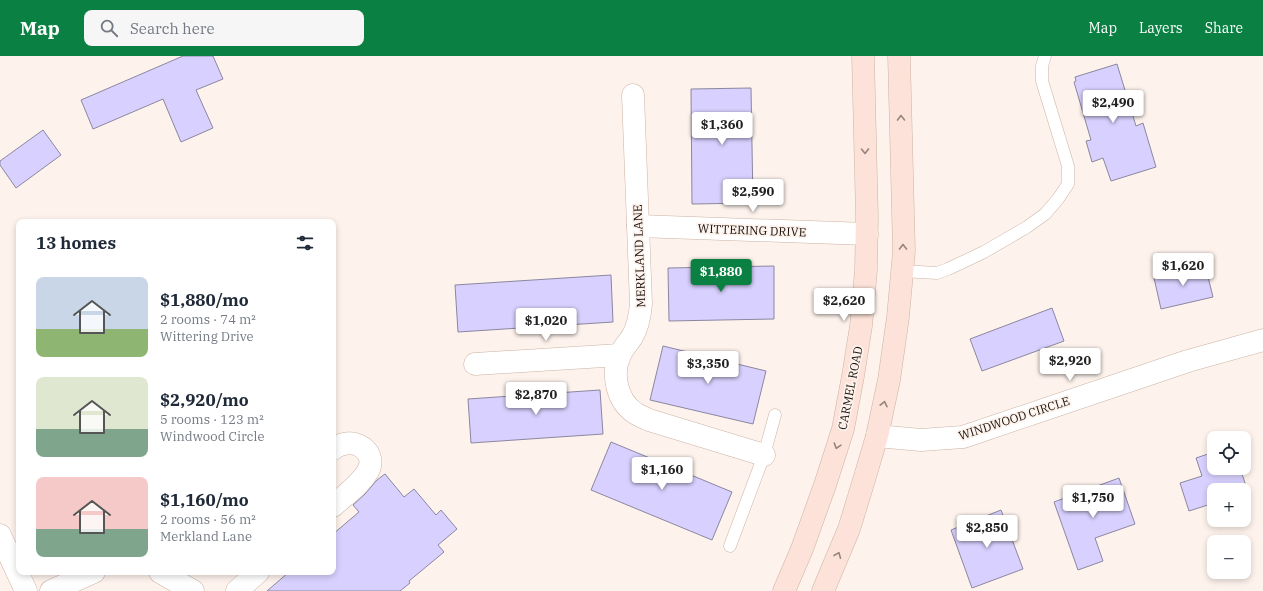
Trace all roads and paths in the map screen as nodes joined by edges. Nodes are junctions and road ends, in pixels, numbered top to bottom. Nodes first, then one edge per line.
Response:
1 (863, 56) edge
2 (899, 56) edge
3 (1045, 56) edge
4 (633, 95) dead end
5 (638, 226) junction
6 (866, 234) junction
7 (902, 271) junction
8 (1263, 340) edge
9 (620, 355) junction
10 (474, 364) dead end
11 (775, 415) dead end
12 (877, 436) junction
13 (336, 448) edge
14 (764, 455) junction
15 (336, 503) edge
16 (0, 535) edge
17 (730, 546) dead end
18 (16, 569) edge
19 (19, 575) edge
20 (87, 575) edge
21 (165, 575) edge
22 (255, 575) edge
23 (26, 591) edge
24 (51, 591) edge
25 (193, 591) edge
26 (237, 591) edge
27 (784, 591) edge
28 (823, 591) edge

1 -> 6 main road, CARMEL ROAD
7 -> 2 main road
3 - 7 lane
4 - 5 street, MERKLAND LANE
5 - 6 street, WITTERING DRIVE
5 - 9 street, MERKLAND LANE
6 -> 27 main road, CARMEL ROAD
12 -> 7 main road
8 - 12 street, WINDWOOD CIRCLE
9 - 10 street
9 - 14 street, MERKLAND LANE
11 - 14 lane
28 -> 12 main road
13 - 15 street
14 - 17 lane
16 - 18 street
19 - 23 street
20 - 24 street
21 - 25 street
22 - 26 street

